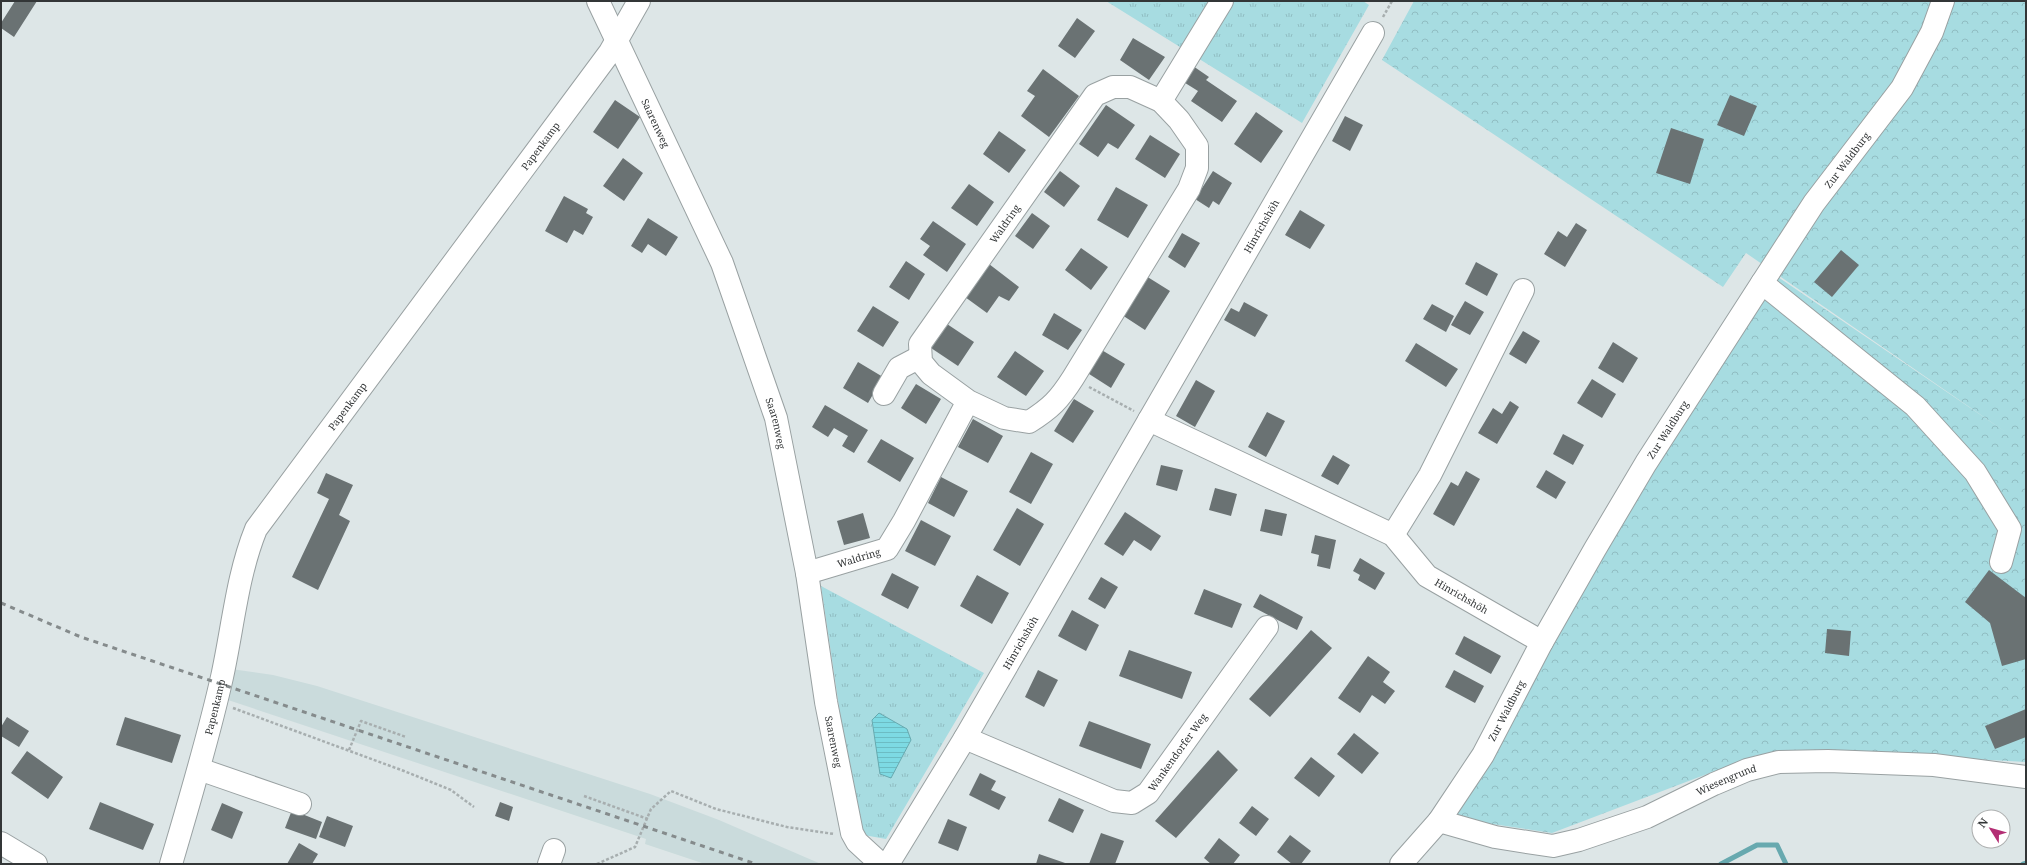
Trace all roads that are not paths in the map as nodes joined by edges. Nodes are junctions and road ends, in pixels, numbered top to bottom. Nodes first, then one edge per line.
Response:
1 (598, 1) edge
2 (639, 1) edge
3 (1222, 1) edge
4 (1943, 1) edge
5 (1373, 33) dead end
6 (617, 43) junction
7 (1161, 101) junction
8 (1762, 283) junction
9 (1524, 290) dead end
10 (920, 357) junction
11 (884, 394) dead end
12 (968, 402) junction
13 (1149, 420) junction
14 (1393, 534) junction
15 (2002, 562) dead end
16 (807, 573) junction
17 (1267, 627) dead end
18 (1542, 642) junction
19 (965, 738) junction
20 (199, 769) junction
21 (2026, 777) edge
22 (300, 804) dead end
23 (1439, 821) junction
24 (1, 843) edge
25 (36, 864) edge
26 (171, 864) edge
27 (881, 864) edge
28 (888, 864) edge
29 (1401, 864) edge

1 - 6 street, Saarenweg
2 - 6 street, Papenkamp
3 - 7 street
4 - 8 street, Zur Waldburg
5 - 13 street, Hinrichshöh
6 - 16 street, Saarenweg
6 - 20 street, Papenkamp
7 - 10 street, Waldring
7 - 12 street, Waldring
8 - 15 street
8 - 18 street, Zur Waldburg
9 - 14 street
10 - 11 street
10 - 12 street, Waldring
12 - 16 street, Waldring
13 - 14 street, Hinrichshöh
13 - 19 street, Hinrichshöh
14 - 18 street, Hinrichshöh
16 - 27 street, Saarenweg
17 - 19 street, Wankendorfer Weg
18 - 23 street, Zur Waldburg
19 - 28 street, Hinrichshöh
20 - 22 street
20 - 26 street, Papenkamp
21 - 23 street, Wiesengrund
23 - 29 street, Zur Waldburg
24 - 25 street

